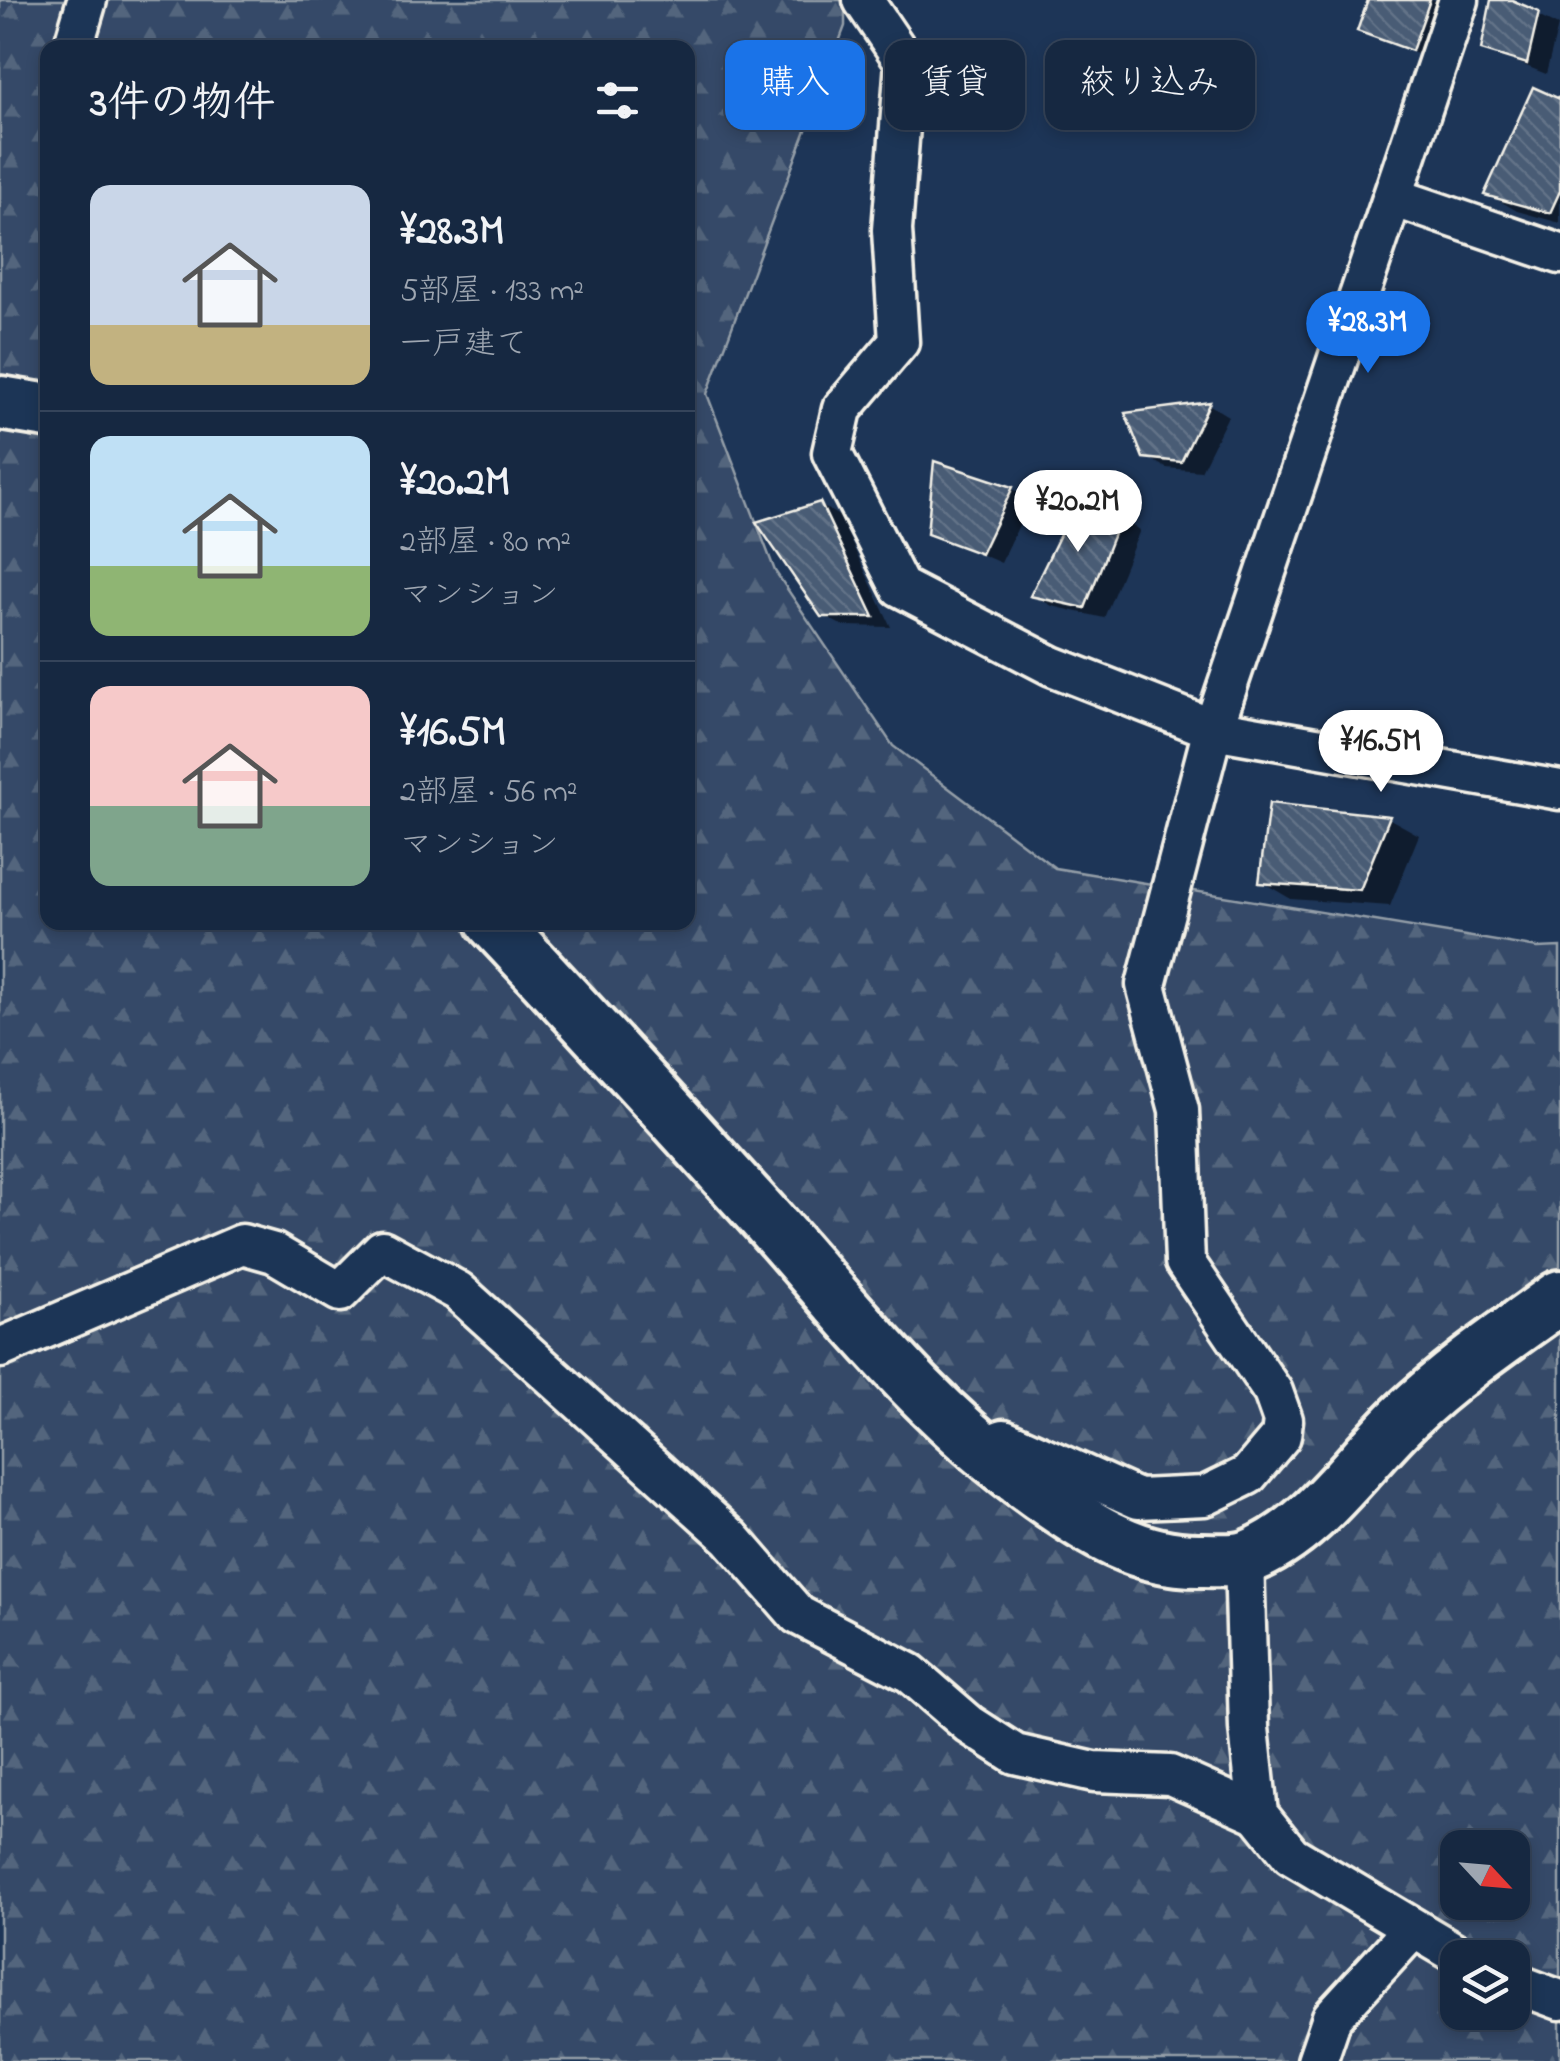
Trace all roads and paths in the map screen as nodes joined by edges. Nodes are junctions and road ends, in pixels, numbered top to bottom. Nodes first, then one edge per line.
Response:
1 (88, 0) edge
2 (863, 0) edge
3 (1459, 0) edge
4 (76, 40) edge
5 (1393, 197) junction
6 (1560, 254) edge
7 (0, 403) edge
8 (40, 410) edge
9 (1213, 730) junction
10 (1560, 790) edge
11 (500, 930) edge
12 (1560, 1297) edge
13 (0, 1348) edge
14 (976, 1449) junction
15 (1244, 1559) junction
16 (1258, 1814) junction
17 (1412, 1930) junction
18 (1440, 1945) edge
19 (1530, 1989) edge
20 (1560, 2000) edge
21 (1317, 2061) edge

1 - 4 street
2 - 9 street
3 - 5 street
5 - 6 street
5 - 9 street
7 - 8 street
9 - 10 street
9 - 14 street
11 - 14 street
12 - 15 street
13 - 16 street
14 - 15 street
15 - 16 street
16 - 17 street
17 - 18 street
17 - 21 street
19 - 20 street

